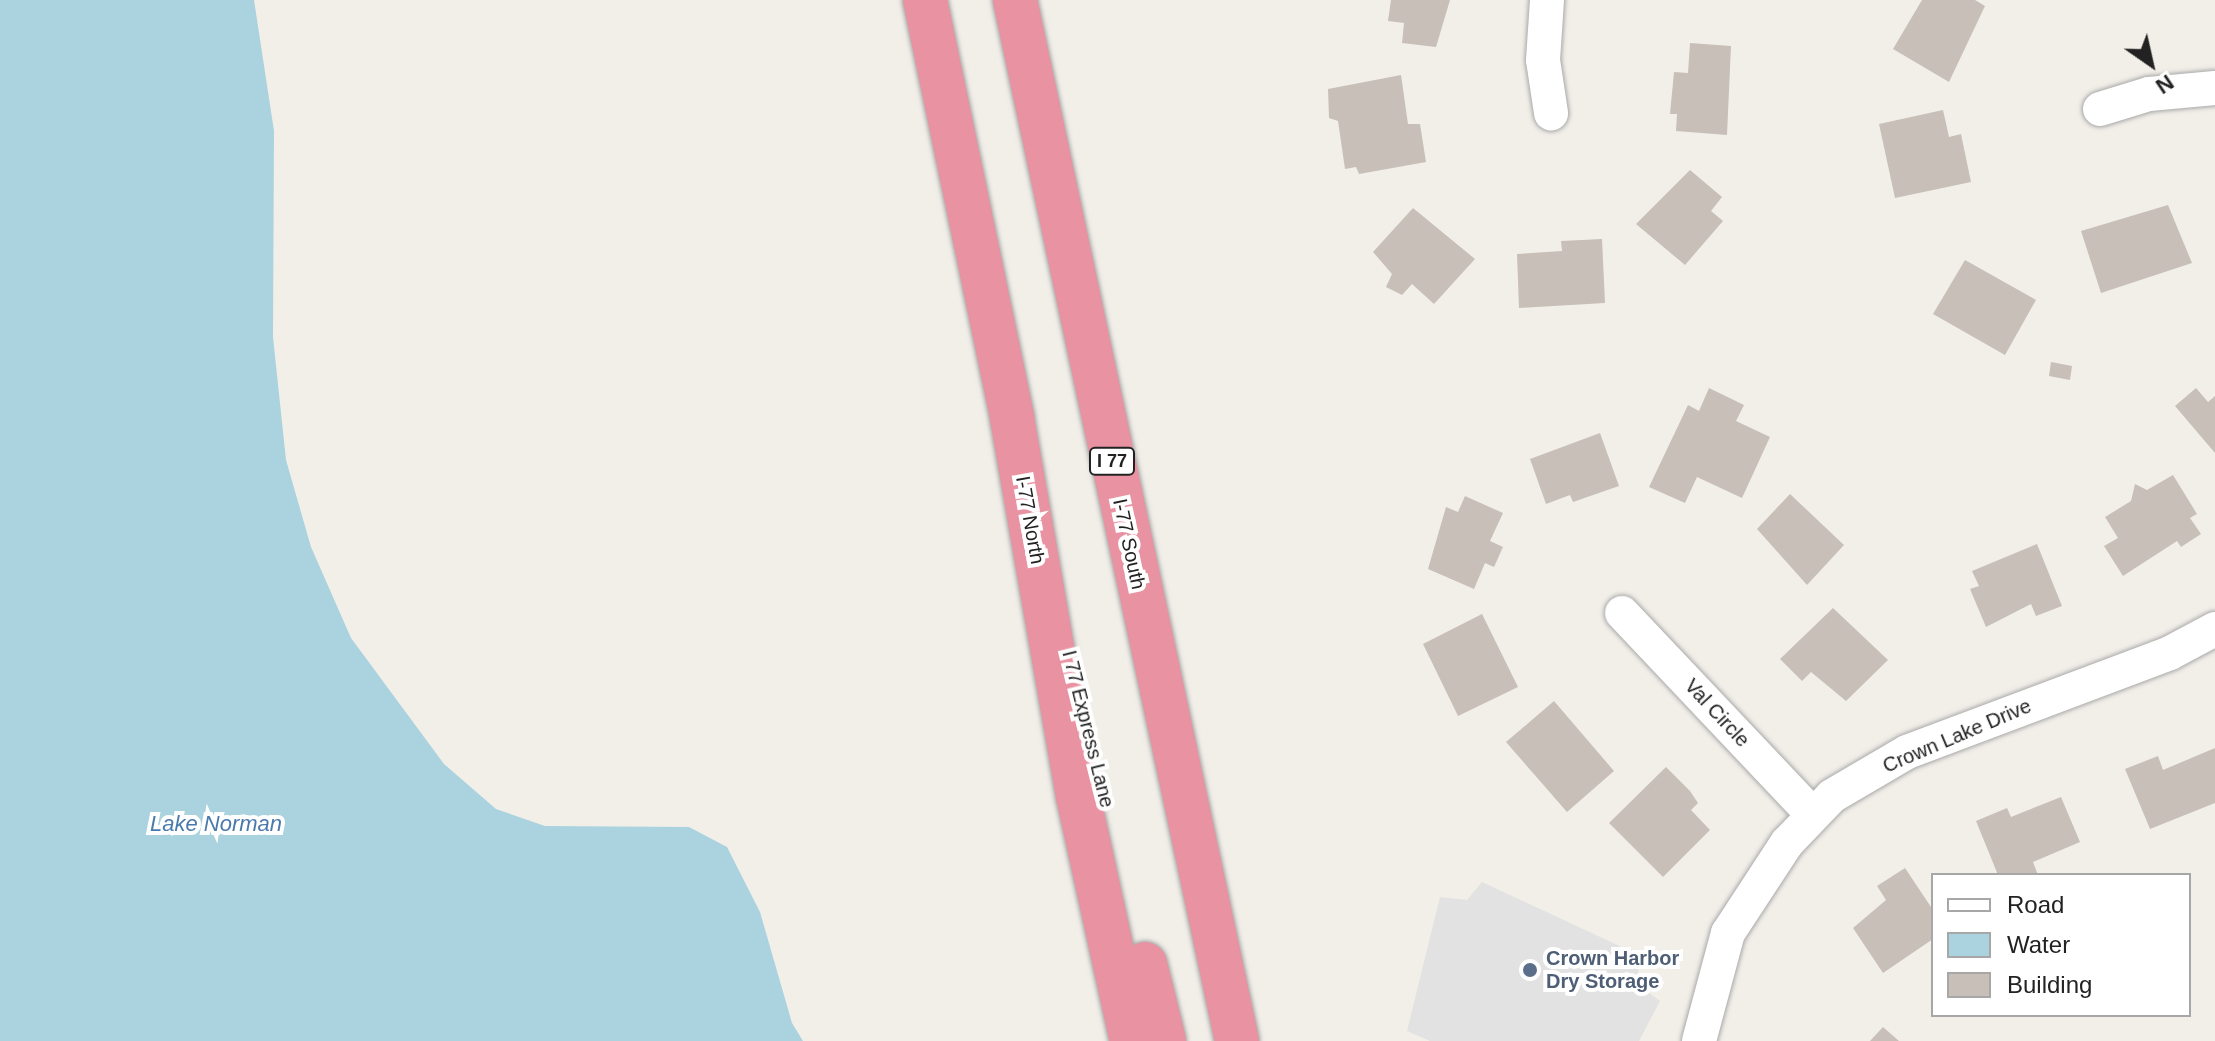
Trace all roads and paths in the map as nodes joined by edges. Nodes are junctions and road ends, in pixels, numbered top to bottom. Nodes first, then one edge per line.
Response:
1 (925, 0) edge
2 (1015, 0) edge
3 (1547, 0) edge
4 (2215, 88) edge
5 (2100, 109) dead end
6 (1551, 113) dead end
7 (1012, 418) junction
8 (1622, 613) dead end
9 (2215, 629) edge
10 (1811, 813) junction
11 (1209, 923) junction
12 (1132, 1041) edge
13 (1164, 1041) edge
14 (1228, 1041) edge
15 (1237, 1041) edge
16 (1699, 1041) edge

1 - 7 highway, I-77 North
2 - 11 highway, I-77 South / I 77
3 - 6 street
4 - 5 street
7 - 12 highway, I-77 North
7 - 13 highway, I 77 Express Lane
8 - 10 street, Val Circle
9 - 10 street, Crown Lake Drive
10 - 16 street, Crown Lake Drive
11 - 14 highway, I 77
11 - 15 highway, I-77 South / I 77

